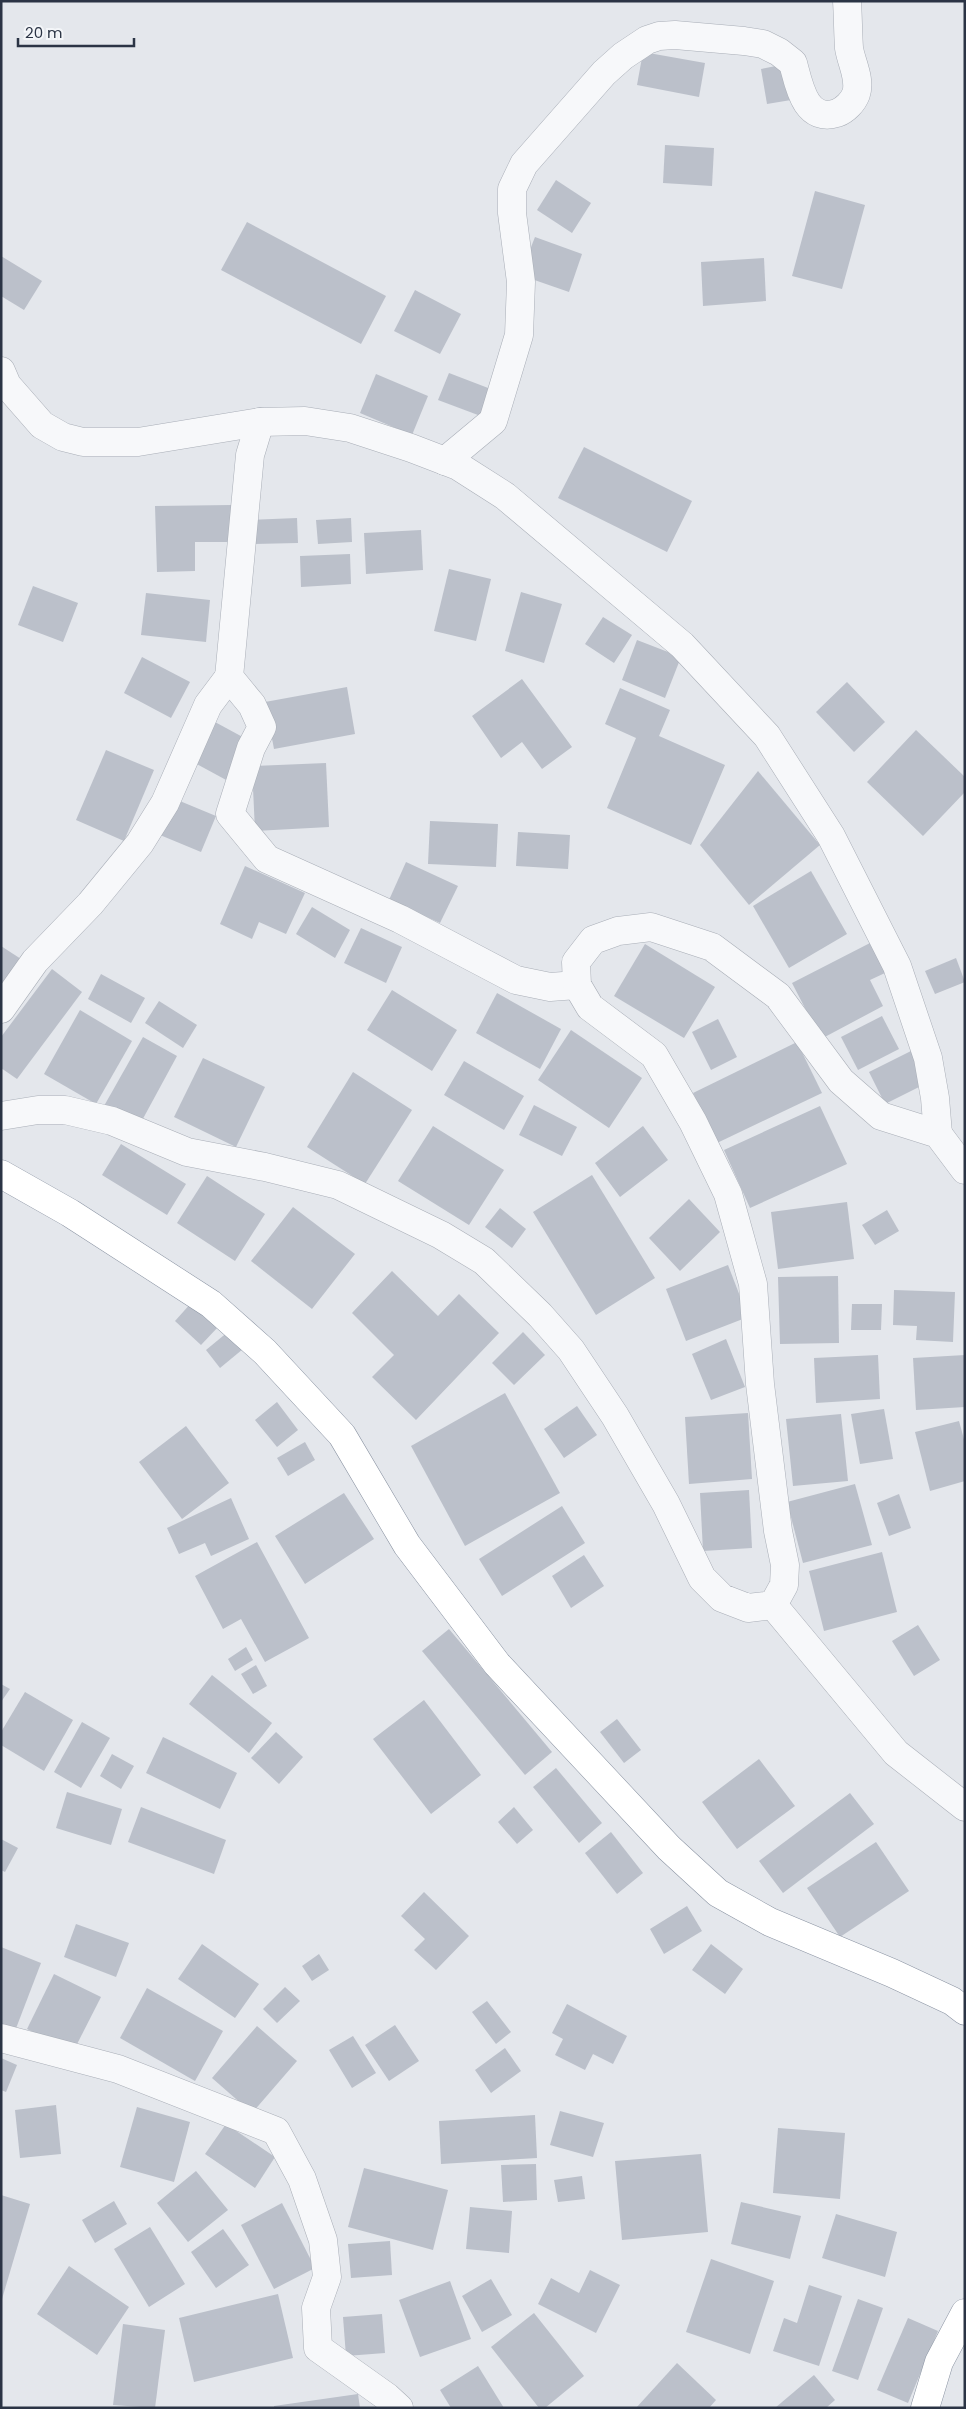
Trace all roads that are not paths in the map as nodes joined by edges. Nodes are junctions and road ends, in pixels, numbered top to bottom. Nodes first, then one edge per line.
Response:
1 (847, 1) edge
2 (1, 370) edge
3 (260, 422) junction
4 (445, 461) junction
5 (229, 677) junction
6 (577, 985) junction
7 (1, 1009) edge
8 (1, 1116) edge
9 (938, 1134) junction
10 (965, 1170) edge
11 (1, 1174) edge
12 (773, 1605) junction
13 (965, 1807) edge
14 (965, 2011) edge
15 (1, 2038) edge
16 (965, 2313) edge
17 (399, 2408) edge
18 (926, 2408) edge

1 - 4 street
2 - 3 street
3 - 4 street
3 - 5 street
4 - 9 street
5 - 6 street
5 - 7 street
6 - 9 street
6 - 12 street
8 - 12 street
9 - 10 street
11 - 14 highway
12 - 13 street
15 - 17 street
16 - 18 highway

